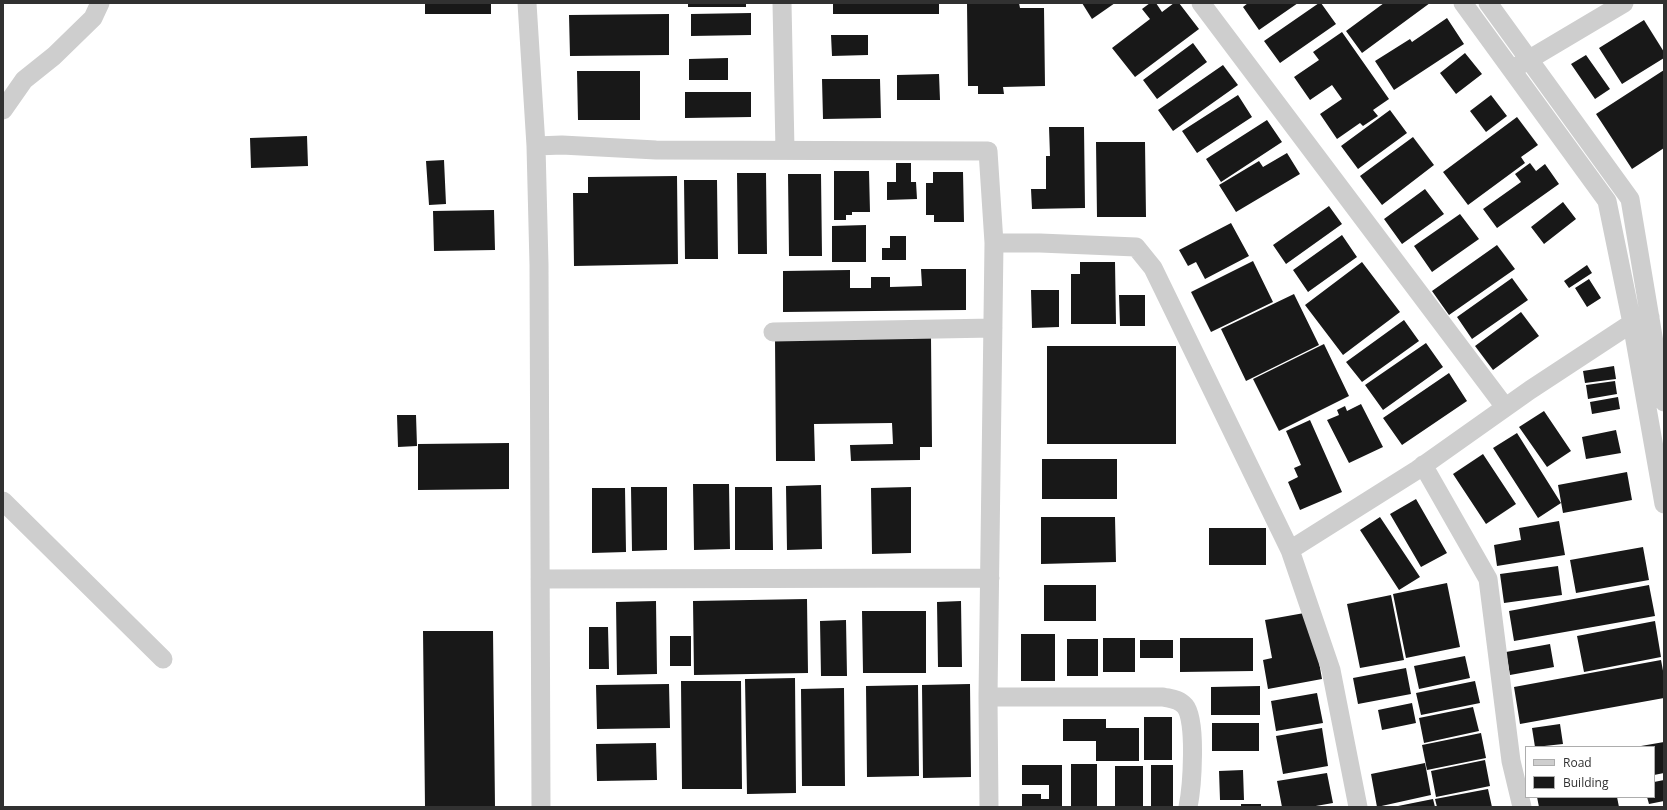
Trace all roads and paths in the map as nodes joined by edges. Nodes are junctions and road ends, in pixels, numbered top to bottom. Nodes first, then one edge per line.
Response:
1 (100, 3) edge
2 (526, 3) edge
3 (782, 3) edge
4 (1201, 3) edge
5 (1463, 3) edge
6 (1488, 3) edge
7 (1624, 3) edge
8 (1529, 59) junction
9 (1511, 69) junction
10 (3, 110) edge
11 (536, 146) junction
12 (785, 150) junction
13 (994, 243) junction
14 (1650, 317) junction
15 (1632, 323) junction
16 (993, 328) junction
17 (773, 332) dead end
18 (1664, 402) edge
19 (1505, 407) junction
20 (1423, 465) junction
21 (1662, 485) edge
22 (3, 501) edge
23 (1664, 504) edge
24 (1290, 550) junction
25 (990, 578) junction
26 (540, 579) junction
27 (163, 658) dead end
28 (988, 697) junction
29 (541, 807) edge
30 (989, 807) edge
31 (1188, 807) edge
32 (1358, 807) edge
33 (1522, 807) edge

1 - 10 street
2 - 11 street
3 - 12 street
4 - 19 street
5 - 9 street
6 - 8 street
7 - 8 street
8 - 9 street
8 - 14 street
9 - 15 street
11 - 12 street
11 - 26 street
12 - 13 street
13 - 16 street
13 - 24 street
14 - 15 street
14 - 18 street
15 - 19 street
15 - 21 street
16 - 17 street
16 - 25 street
19 - 20 street
20 - 24 street
20 - 33 street
21 - 23 street
22 - 27 street
24 - 32 street
25 - 26 street
25 - 28 street
26 - 29 street
28 - 30 street
28 - 31 street

